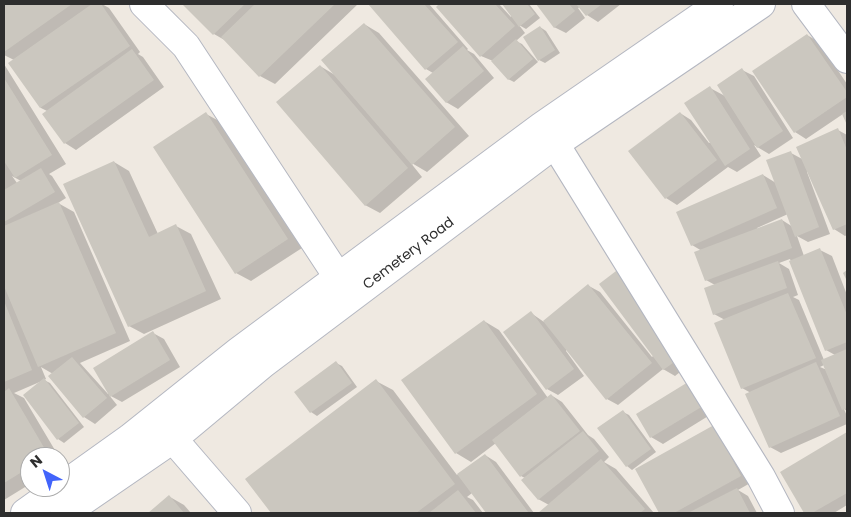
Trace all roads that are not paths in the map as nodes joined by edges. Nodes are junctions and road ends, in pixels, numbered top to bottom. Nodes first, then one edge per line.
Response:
1 (144, 4) edge
2 (719, 4) edge
3 (761, 4) edge
4 (806, 4) edge
5 (847, 59) edge
6 (555, 144) junction
7 (338, 277) junction
8 (173, 439) junction
9 (25, 513) edge
10 (65, 513) edge
11 (237, 513) edge
12 (780, 513) edge

1 - 7 main road
2 - 7 main road, Cemetery Road
3 - 6 main road, Cemetery Road
4 - 5 main road
6 - 8 main road, Cemetery Road
6 - 12 main road
7 - 9 main road, Cemetery Road
8 - 10 main road, Cemetery Road
8 - 11 main road

